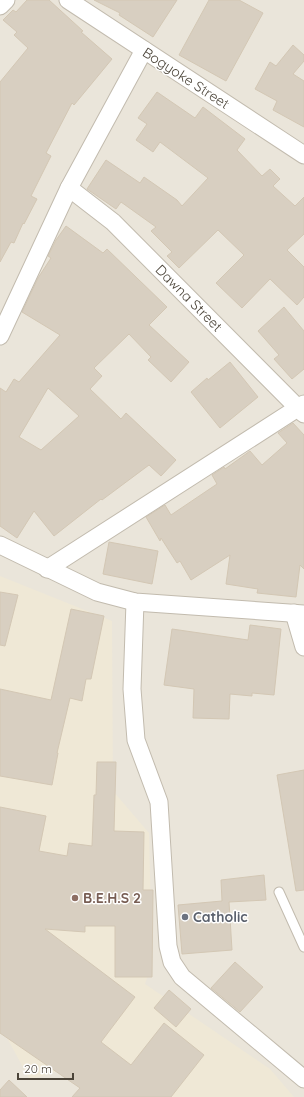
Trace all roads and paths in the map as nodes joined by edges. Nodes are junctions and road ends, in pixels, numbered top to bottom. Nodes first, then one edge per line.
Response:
1 (6, 0) edge
2 (68, 0) edge
3 (0, 6) edge
4 (144, 50) junction
5 (304, 155) edge
6 (69, 188) junction
7 (0, 336) edge
8 (302, 409) edge
9 (0, 545) edge
10 (47, 568) junction
11 (135, 602) junction
12 (299, 614) edge
13 (304, 647) edge
14 (279, 892) dead end
15 (304, 947) edge
16 (304, 1079) edge

1 - 3 street
2 - 4 street, Bogyoke Street
4 - 5 street, Bogyoke Street
4 - 6 street
6 - 7 street
6 - 8 street, Dawna Street
8 - 10 street
9 - 10 street
10 - 11 street
11 - 12 street
11 - 16 street
12 - 13 street
14 - 15 lane

